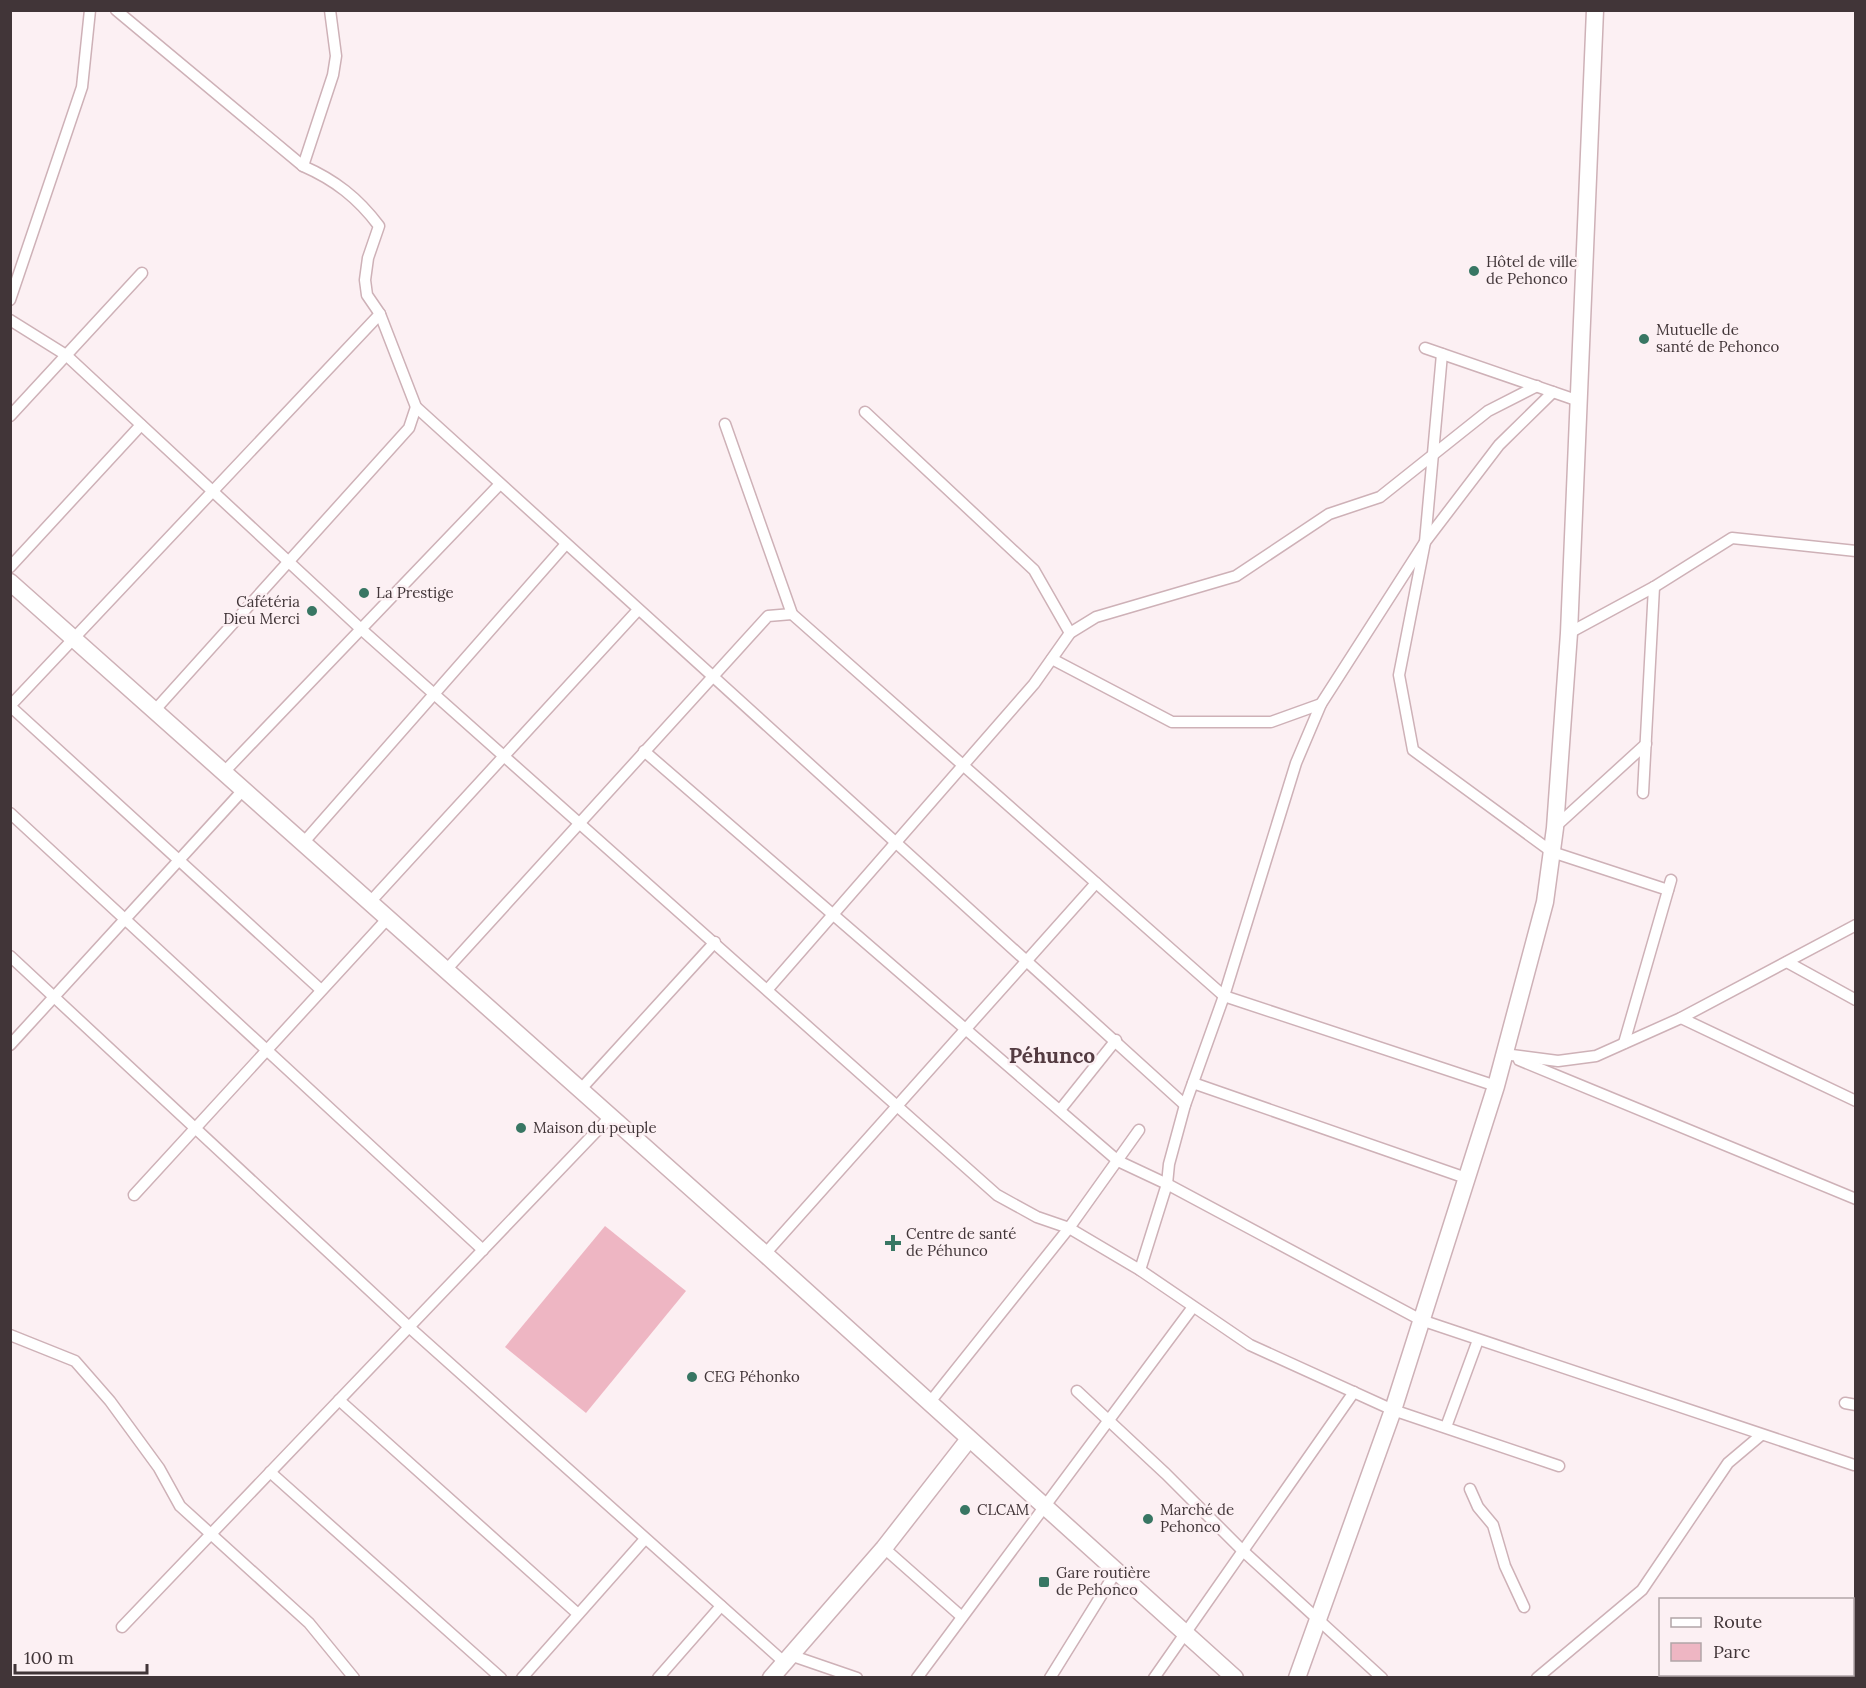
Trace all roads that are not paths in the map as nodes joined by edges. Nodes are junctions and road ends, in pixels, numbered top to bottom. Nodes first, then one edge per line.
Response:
1 (90, 10) edge
2 (116, 10) edge
3 (330, 10) edge
4 (1595, 10) edge
5 (303, 166) junction
6 (142, 273) dead end
7 (10, 300) edge
8 (380, 314) junction
9 (10, 320) edge
10 (1425, 348) dead end
11 (1442, 354) junction
12 (66, 355) junction
13 (1536, 386) junction
14 (1553, 392) junction
15 (1579, 401) junction
16 (416, 407) junction
17 (865, 412) dead end
18 (10, 416) edge
19 (725, 424) dead end
20 (141, 425) junction
21 (1433, 456) junction
22 (500, 484) junction
23 (213, 494) junction
24 (1425, 542) junction
25 (566, 544) junction
26 (1856, 551) edge
27 (287, 562) junction
28 (10, 567) edge
29 (10, 582) edge
30 (1654, 587) junction
31 (638, 610) junction
32 (792, 614) junction
33 (361, 629) junction
34 (1070, 633) junction
35 (1569, 633) junction
36 (74, 638) junction
37 (1052, 659) junction
38 (712, 677) junction
39 (435, 693) junction
40 (1321, 704) junction
41 (10, 706) edge
42 (155, 710) junction
43 (1646, 744) junction
44 (645, 751) junction
45 (505, 755) junction
46 (963, 766) junction
47 (225, 771) junction
48 (244, 789) junction
49 (1643, 794) dead end
50 (10, 813) edge
51 (580, 822) junction
52 (1555, 828) junction
53 (304, 842) junction
54 (896, 843) junction
55 (1552, 852) junction
56 (179, 861) junction
57 (1096, 883) junction
58 (371, 901) junction
59 (833, 914) junction
60 (388, 917) junction
61 (125, 919) junction
62 (1856, 925) edge
63 (715, 942) junction
64 (10, 956) edge
65 (1027, 961) junction
66 (1787, 962) junction
67 (447, 969) junction
68 (320, 989) junction
69 (768, 989) junction
70 (1224, 996) junction
71 (54, 997) junction
72 (1856, 1000) edge
73 (1681, 1018) junction
74 (967, 1030) junction
75 (1116, 1041) junction
76 (1624, 1043) junction
77 (10, 1045) edge
78 (266, 1049) junction
79 (1504, 1054) junction
80 (1193, 1083) junction
81 (1496, 1086) junction
82 (581, 1089) junction
83 (1856, 1101) edge
84 (1185, 1105) junction
85 (898, 1107) junction
86 (1060, 1110) junction
87 (611, 1116) junction
88 (195, 1128) junction
89 (1138, 1130) dead end
90 (1118, 1161) junction
91 (1466, 1178) junction
92 (1167, 1184) junction
93 (134, 1195) dead end
94 (1856, 1199) edge
95 (1069, 1228) junction
96 (483, 1250) junction
97 (765, 1254) junction
98 (1140, 1270) junction
99 (1193, 1307) junction
100 (1421, 1320) junction
101 (409, 1327) junction
102 (10, 1335) edge
103 (1478, 1340) junction
104 (1077, 1391) dead end
105 (1354, 1392) junction
106 (339, 1400) junction
107 (930, 1402) junction
108 (1393, 1410) junction
109 (1109, 1421) junction
110 (1446, 1427) junction
111 (1760, 1436) junction
112 (969, 1439) junction
113 (1854, 1465) dead end
114 (1558, 1466) dead end
115 (270, 1472) junction
116 (1470, 1490) dead end
117 (1047, 1506) junction
118 (212, 1533) junction
119 (645, 1539) junction
120 (884, 1548) junction
121 (1242, 1550) junction
122 (1117, 1570) junction
123 (721, 1606) junction
124 (1524, 1607) dead end
125 (578, 1614) junction
126 (962, 1617) junction
127 (1320, 1619) junction
128 (122, 1627) dead end
129 (1184, 1631) junction
130 (787, 1659) junction
131 (354, 1677) edge
132 (501, 1677) edge
133 (522, 1677) edge
134 (658, 1677) edge
135 (771, 1677) edge
136 (856, 1677) edge
137 (918, 1677) edge
138 (1050, 1677) edge
139 (1154, 1677) edge
140 (1234, 1677) edge
141 (1297, 1677) edge
142 (1382, 1677) edge
143 (1542, 1677) edge

1 - 7 street
2 - 5 street
3 - 5 street
4 - 15 main road
5 - 8 street
6 - 12 street
8 - 16 street
8 - 23 street
9 - 12 street
10 - 11 street
11 - 13 street
11 - 21 street
12 - 18 street
12 - 20 street
13 - 14 street
13 - 21 street
14 - 15 street
14 - 24 street
15 - 35 main road
16 - 22 street
16 - 27 street
17 - 34 street
19 - 32 street
20 - 23 street
20 - 28 street
21 - 24 street
21 - 34 street
22 - 25 street
22 - 33 street
23 - 27 street
23 - 36 street
24 - 40 street
24 - 55 street
25 - 31 street
25 - 39 street
26 - 30 street
27 - 33 street
27 - 42 street
29 - 36 main road
30 - 35 street
30 - 43 street
31 - 38 street
31 - 45 street
32 - 38 street
32 - 46 street
33 - 39 street
33 - 47 street
34 - 37 street
35 - 52 main road
36 - 41 street
36 - 42 main road
37 - 40 street
37 - 46 street
38 - 44 street
38 - 54 street
39 - 45 street
39 - 53 street
40 - 70 street
41 - 56 street
42 - 47 main road
43 - 49 street
43 - 52 street
44 - 51 street
44 - 59 street
45 - 51 street
45 - 58 street
46 - 54 street
46 - 57 street
47 - 48 main road
48 - 53 main road
48 - 56 street
50 - 61 street
51 - 63 street
51 - 67 street
52 - 55 main road
53 - 58 main road
54 - 59 street
54 - 65 street
55 - 76 street
55 - 79 main road
56 - 61 street
56 - 68 street
57 - 65 street
57 - 70 street
58 - 60 main road
59 - 69 street
59 - 74 street
60 - 67 main road
60 - 68 street
61 - 71 street
61 - 78 street
62 - 66 street
63 - 69 street
63 - 82 street
64 - 71 street
65 - 74 street
65 - 75 street
66 - 72 street
66 - 73 street
67 - 82 main road
68 - 78 street
69 - 85 street
70 - 80 street
70 - 81 street
71 - 77 street
71 - 88 street
73 - 76 street
73 - 83 street
74 - 85 street
74 - 86 street
75 - 84 street
75 - 86 street
76 - 79 street
78 - 88 street
78 - 96 street
79 - 81 main road
79 - 94 street
80 - 84 street
80 - 91 street
81 - 91 main road
82 - 87 main road
84 - 92 street
85 - 95 street
85 - 97 street
86 - 90 street
87 - 96 street
87 - 97 main road
88 - 93 street
88 - 101 street
89 - 90 street
90 - 92 street
90 - 95 street
91 - 100 main road
92 - 98 street
92 - 100 street
95 - 98 street
95 - 107 street
96 - 101 street
97 - 107 main road
98 - 99 street
99 - 105 street
99 - 109 street
100 - 103 street
100 - 108 main road
101 - 106 street
101 - 119 street
102 - 118 street
103 - 110 street
103 - 111 street
104 - 109 street
105 - 108 street
105 - 121 street
106 - 115 street
106 - 125 street
107 - 112 main road
108 - 110 street
108 - 127 main road
109 - 117 street
109 - 121 street
110 - 114 street
111 - 113 street
111 - 143 street
112 - 117 main road
112 - 120 main road
115 - 118 street
115 - 132 street
116 - 124 street
117 - 122 main road
117 - 126 street
118 - 128 street
118 - 131 street
119 - 123 street
119 - 125 street
120 - 126 street
120 - 130 main road
121 - 127 street
121 - 129 street
122 - 129 main road
122 - 138 street
123 - 130 street
123 - 134 street
125 - 133 street
126 - 137 street
127 - 141 main road
127 - 142 street
129 - 139 street
129 - 140 main road
130 - 135 main road
130 - 136 street

